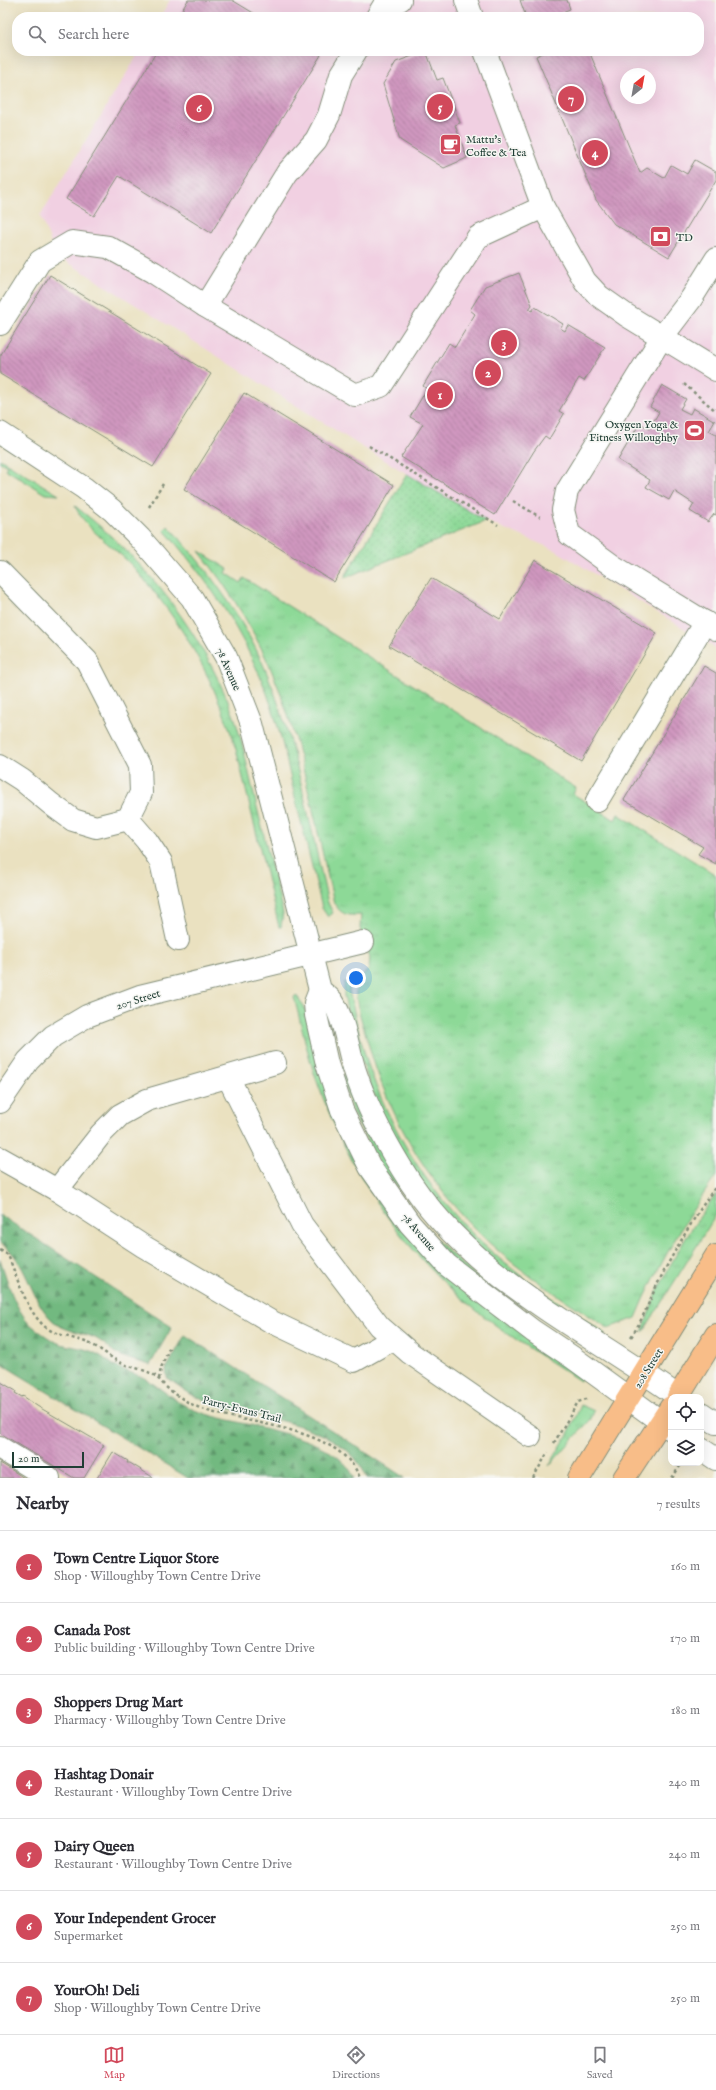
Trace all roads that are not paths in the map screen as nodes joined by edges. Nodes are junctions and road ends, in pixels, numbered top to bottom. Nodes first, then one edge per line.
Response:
1 (400, 0) edge
2 (466, 0) edge
3 (380, 12) edge
4 (470, 12) edge
5 (353, 56) edge
6 (487, 56) edge
7 (543, 207) junction
8 (716, 259) edge
9 (205, 306) junction
10 (0, 324) edge
11 (662, 337) junction
12 (716, 370) edge
13 (0, 433) edge
14 (0, 572) edge
15 (710, 626) edge
16 (0, 766) edge
17 (597, 801) dead end
18 (128, 819) junction
19 (178, 940) dead end
20 (363, 942) dead end
21 (311, 955) junction
22 (320, 990) junction
23 (275, 1063) dead end
24 (228, 1077) junction
25 (0, 1102) edge
26 (0, 1158) edge
27 (57, 1190) junction
28 (716, 1256) edge
29 (716, 1335) edge
30 (392, 1338) junction
31 (645, 1373) junction
32 (681, 1394) edge
33 (629, 1398) junction
34 (668, 1402) edge
35 (668, 1407) edge
36 (668, 1415) edge
37 (704, 1415) edge
38 (716, 1423) edge
39 (530, 1436) dead end
40 (0, 1448) edge
41 (704, 1451) edge
42 (716, 1459) edge
43 (48, 1478) edge
44 (579, 1478) edge
45 (624, 1478) edge

1 - 3 street
2 - 4 street
5 - 9 street
6 - 7 street
7 - 9 street
7 - 11 street
8 - 11 street
9 - 10 street
11 - 12 street
11 - 15 street
13 - 21 street, 78 Avenue
14 - 18 street
15 - 17 street
16 - 18 street
18 - 19 street
20 - 21 street, 207 Street
21 - 22 street, 78 Avenue
21 - 25 street, 207 Street
22 - 31 street
22 - 33 street, 78 Avenue
23 - 24 street
24 - 27 street
24 - 30 street
26 - 27 street
27 - 30 street
28 - 31 main road, 208 Street
29 - 32 main road
30 - 39 street
31 - 33 main road, 208 Street
31 - 34 street
33 - 35 street, 78 Avenue
33 - 44 main road, 208 Street
36 - 45 main road
37 - 38 street
40 - 43 street
41 - 42 street

